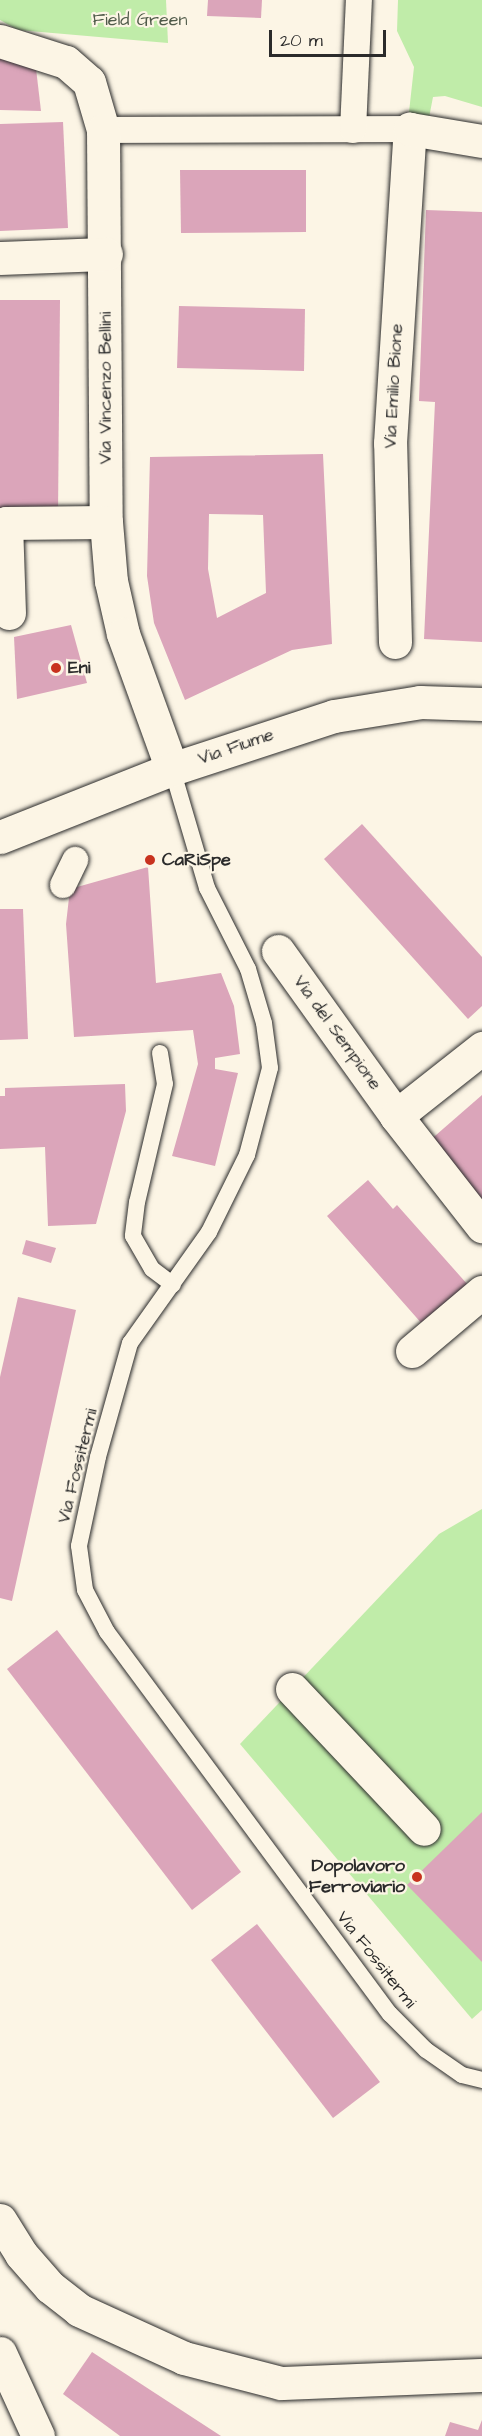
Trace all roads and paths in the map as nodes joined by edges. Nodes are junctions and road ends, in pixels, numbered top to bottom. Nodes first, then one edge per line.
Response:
1 (359, 0) edge
2 (0, 41) edge
3 (410, 129) junction
4 (103, 130) junction
5 (353, 130) junction
6 (482, 141) edge
7 (106, 254) junction
8 (0, 258) edge
9 (106, 522) junction
10 (3, 523) edge
11 (9, 613) dead end
12 (395, 642) dead end
13 (482, 704) edge
14 (172, 769) junction
15 (0, 837) edge
16 (75, 860) dead end
17 (63, 885) dead end
18 (278, 951) dead end
19 (482, 1048) edge
20 (160, 1053) dead end
21 (396, 1116) junction
22 (482, 1226) edge
23 (173, 1285) junction
24 (482, 1292) edge
25 (412, 1352) dead end
26 (292, 1689) dead end
27 (424, 1829) dead end
28 (482, 2080) edge
29 (0, 2220) edge
30 (0, 2353) edge
31 (482, 2375) edge
32 (38, 2436) edge

1 - 5 street
2 - 4 street, Via Vincenzo Bellini
3 - 5 street
3 - 6 street
3 - 12 street, Via Emilio Bione
4 - 5 street
4 - 7 street, Via Vincenzo Bellini
7 - 8 street
7 - 9 street, Via Vincenzo Bellini
9 - 10 street
9 - 14 street, Via Vincenzo Bellini
10 - 11 street
13 - 14 street, Via Fiume
14 - 15 street, Via Fiume
14 - 23 lane, Via Fossitermi
16 - 17 street
18 - 21 street, Via del Sempione
19 - 21 street
20 - 23 lane
21 - 22 street, Via del Sempione
23 - 28 lane, Via Fossitermi
24 - 25 street
26 - 27 street
29 - 31 street
30 - 32 street

